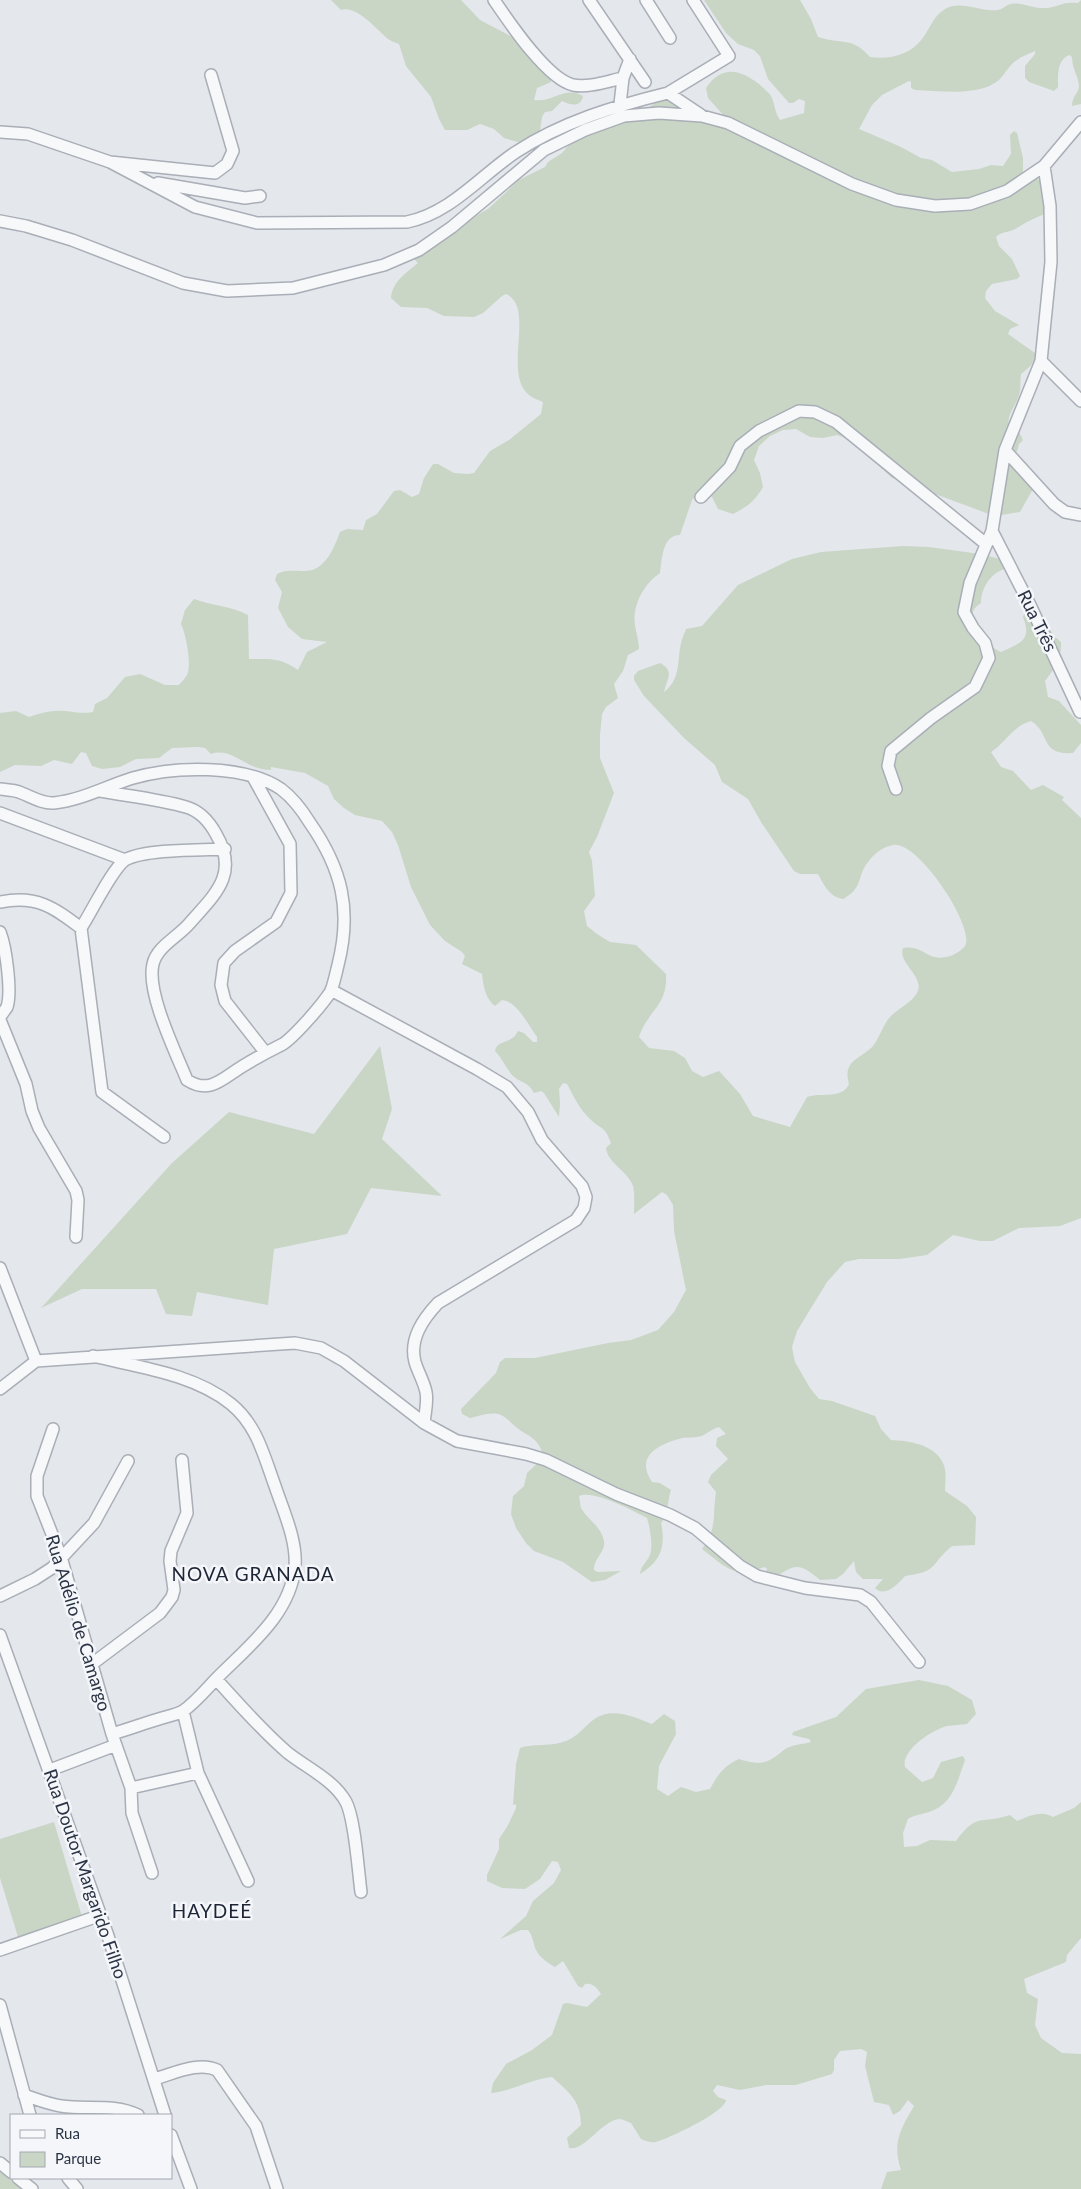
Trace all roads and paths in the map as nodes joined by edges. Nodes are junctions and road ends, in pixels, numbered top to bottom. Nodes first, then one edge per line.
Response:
1 (494, 0) edge
2 (589, 0) edge
3 (646, 0) edge
4 (693, 0) edge
5 (670, 38) dead end
6 (630, 59) junction
7 (211, 75) dead end
8 (623, 78) junction
9 (645, 82) dead end
10 (668, 93) junction
11 (620, 104) junction
12 (702, 116) junction
13 (1081, 122) edge
14 (0, 132) edge
15 (110, 162) junction
16 (1044, 166) junction
17 (144, 180) junction
18 (260, 196) dead end
19 (0, 221) edge
20 (1041, 361) junction
21 (1081, 401) edge
22 (1005, 450) junction
23 (701, 497) dead end
24 (1081, 515) edge
25 (992, 531) junction
26 (986, 544) junction
27 (1080, 712) edge
28 (253, 777) junction
29 (0, 789) edge
30 (896, 789) dead end
31 (100, 791) junction
32 (0, 813) edge
33 (225, 849) junction
34 (125, 860) junction
35 (0, 902) edge
36 (81, 928) junction
37 (0, 932) edge
38 (331, 990) junction
39 (0, 1018) edge
40 (265, 1052) junction
41 (164, 1137) dead end
42 (76, 1238) dead end
43 (0, 1268) edge
44 (93, 1356) junction
45 (36, 1361) junction
46 (0, 1389) edge
47 (424, 1423) junction
48 (53, 1429) dead end
49 (182, 1460) dead end
50 (128, 1461) dead end
51 (61, 1557) junction
52 (0, 1596) edge
53 (0, 1635) edge
54 (4, 1654) edge
55 (920, 1662) dead end
56 (92, 1664) junction
57 (216, 1679) junction
58 (183, 1711) junction
59 (114, 1740) junction
60 (50, 1770) junction
61 (198, 1773) junction
62 (131, 1788) junction
63 (152, 1873) dead end
64 (248, 1881) dead end
65 (361, 1892) dead end
66 (101, 1915) junction
67 (0, 1950) edge
68 (0, 2005) edge
69 (154, 2079) junction
70 (24, 2095) junction
71 (30, 2114) edge
72 (135, 2114) edge
73 (165, 2114) edge
74 (174, 2147) edge
75 (0, 2163) edge
76 (10, 2171) edge
77 (19, 2179) edge
78 (69, 2179) edge
79 (32, 2189) edge
80 (77, 2189) edge
81 (191, 2189) edge
82 (278, 2189) edge

1 - 8 street
2 - 6 street
3 - 5 street
4 - 10 street
6 - 8 street
6 - 9 street
7 - 15 street
8 - 11 street
10 - 11 street
10 - 12 street
11 - 17 street
12 - 16 street
12 - 19 street
13 - 16 street
14 - 15 street
15 - 17 street
16 - 20 street
17 - 18 street
20 - 21 street
20 - 22 street
22 - 24 street
22 - 25 street
23 - 26 street
25 - 26 street
25 - 27 street, Rua Três
26 - 30 street
28 - 31 street
28 - 38 street
28 - 40 street
29 - 31 street
31 - 33 street
32 - 34 street
33 - 34 street
33 - 40 street
34 - 36 street
35 - 36 street
36 - 41 street
37 - 39 street
38 - 40 street
38 - 47 street
39 - 42 street
43 - 45 street
44 - 45 street
44 - 47 street
44 - 57 street
45 - 46 street
47 - 55 street
48 - 51 street, Rua Adélio de Camargo
49 - 56 street
50 - 51 street
51 - 52 street
51 - 56 street, Rua Adélio de Camargo
53 - 54 street, Rua Doutor Margarido Filho
54 - 60 street, Rua Doutor Margarido Filho
56 - 59 street, Rua Adélio de Camargo
57 - 58 street
57 - 65 street
58 - 59 street
58 - 61 street
59 - 60 street
59 - 62 street, Rua Adélio de Camargo
60 - 66 street, Rua Doutor Margarido Filho
61 - 62 street
61 - 64 street
62 - 63 street, Rua Adélio de Camargo
66 - 67 street
66 - 69 street, Rua Doutor Margarido Filho
68 - 70 street
69 - 73 street, Rua Doutor Margarido Filho
69 - 82 street
70 - 71 street
70 - 72 street
74 - 81 street
75 - 76 street
77 - 79 street
78 - 80 street

